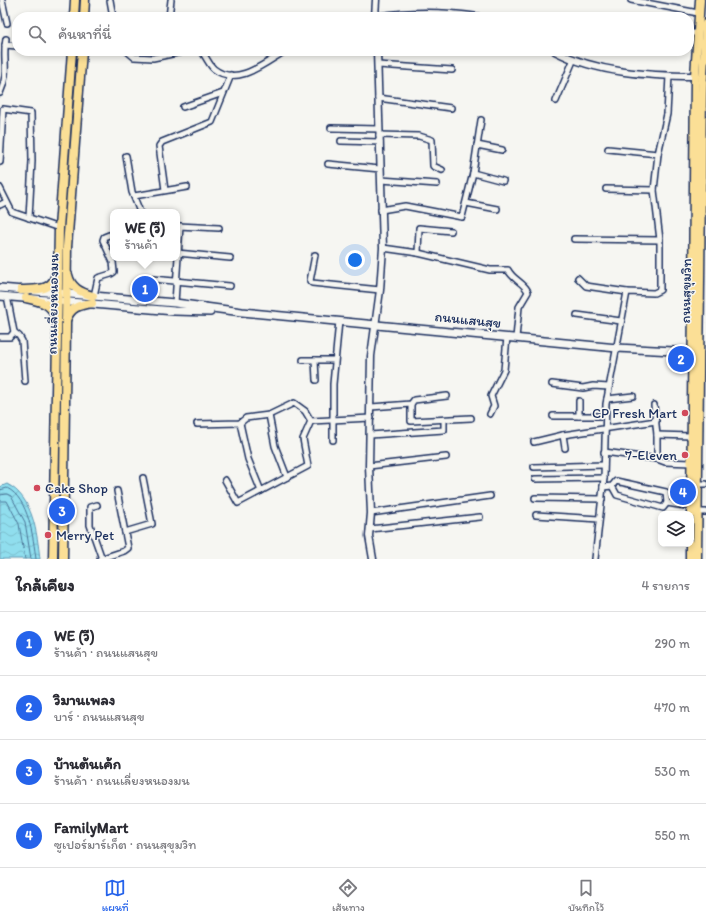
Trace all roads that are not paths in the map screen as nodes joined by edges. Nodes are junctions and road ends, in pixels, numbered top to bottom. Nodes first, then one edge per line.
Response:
1 (2, 0) edge
2 (75, 0) edge
3 (85, 0) edge
4 (110, 0) edge
5 (171, 0) edge
6 (376, 0) edge
7 (631, 0) edge
8 (701, 6) edge
9 (74, 12) edge
10 (84, 12) edge
11 (112, 12) edge
12 (170, 12) edge
13 (376, 12) edge
14 (6, 23) dead end
15 (706, 24) edge
16 (694, 30) edge
17 (694, 38) edge
18 (6, 39) dead end
19 (5, 45) junction
20 (12, 46) edge
21 (72, 56) edge
22 (82, 56) edge
23 (133, 56) edge
24 (159, 56) edge
25 (204, 56) edge
26 (276, 56) edge
27 (377, 56) edge
28 (564, 56) edge
29 (573, 61) junction
30 (378, 65) junction
31 (452, 70) dead end
32 (231, 75) junction
33 (669, 76) junction
34 (701, 77) edge
35 (0, 93) edge
36 (223, 93) junction
37 (378, 98) junction
38 (556, 101) dead end
39 (183, 108) dead end
40 (451, 108) dead end
41 (481, 120) dead end
42 (704, 123) edge
43 (331, 128) dead end
44 (379, 132) junction
45 (341, 141) dead end
46 (380, 142) junction
47 (477, 145) junction
48 (608, 149) dead end
49 (502, 150) dead end
50 (658, 154) junction
51 (126, 156) dead end
52 (0, 162) edge
53 (328, 164) dead end
54 (380, 169) junction
55 (442, 170) dead end
56 (473, 173) junction
57 (381, 180) junction
58 (503, 181) dead end
59 (437, 184) dead end
60 (187, 187) dead end
61 (0, 188) edge
62 (606, 189) dead end
63 (166, 190) junction
64 (654, 190) junction
65 (134, 196) junction
66 (6, 202) junction
67 (466, 203) junction
68 (0, 205) edge
69 (139, 209) edge
70 (496, 209) dead end
71 (381, 210) junction
72 (29, 218) junction
73 (180, 226) edge
74 (59, 228) junction
75 (219, 228) dead end
76 (452, 231) dead end
77 (109, 235) dead end
78 (574, 239) dead end
79 (660, 240) junction
80 (383, 248) junction
81 (180, 253) edge
82 (418, 253) junction
83 (110, 255) edge
84 (315, 255) dead end
85 (230, 258) dead end
86 (113, 261) edge
87 (177, 261) edge
88 (62, 262) junction
89 (578, 278) dead end
90 (152, 279) dead end
91 (177, 281) junction
92 (230, 286) dead end
93 (0, 288) edge
94 (21, 290) junction
95 (380, 290) junction
96 (627, 292) junction
97 (3, 296) edge
98 (61, 297) junction
99 (26, 298) junction
100 (93, 299) junction
101 (175, 303) junction
102 (242, 312) junction
103 (577, 315) dead end
104 (339, 321) junction
105 (621, 321) junction
106 (65, 322) junction
107 (375, 324) junction
108 (56, 328) junction
109 (14, 332) junction
110 (0, 337) edge
111 (507, 337) junction
112 (516, 338) junction
113 (617, 348) junction
114 (692, 352) junction
115 (303, 360) dead end
116 (315, 360) junction
117 (334, 360) junction
118 (25, 380) dead end
119 (316, 380) dead end
120 (552, 384) dead end
121 (609, 387) junction
122 (447, 396) dead end
123 (633, 396) dead end
124 (607, 399) junction
125 (579, 401) dead end
126 (411, 404) junction
127 (654, 405) dead end
128 (371, 407) junction
129 (490, 414) dead end
130 (269, 415) junction
131 (552, 416) dead end
132 (579, 416) junction
133 (604, 416) junction
134 (371, 418) junction
135 (471, 418) dead end
136 (333, 419) junction
137 (444, 420) junction
138 (311, 421) junction
139 (656, 421) junction
140 (240, 423) junction
141 (197, 424) dead end
142 (702, 424) edge
143 (604, 430) junction
144 (370, 435) junction
145 (563, 435) junction
146 (657, 435) junction
147 (691, 436) junction
148 (333, 440) dead end
149 (534, 442) dead end
150 (566, 448) dead end
151 (604, 452) junction
152 (446, 457) dead end
153 (657, 459) junction
154 (691, 463) junction
155 (369, 466) junction
156 (604, 466) junction
157 (534, 467) dead end
158 (287, 477) junction
159 (143, 478) dead end
160 (604, 478) junction
161 (535, 479) dead end
162 (226, 480) dead end
163 (697, 484) junction
164 (706, 484) edge
165 (612, 486) junction
166 (603, 487) junction
167 (117, 491) dead end
168 (261, 491) junction
169 (490, 496) dead end
170 (535, 498) dead end
171 (602, 499) junction
172 (667, 503) junction
173 (97, 506) dead end
174 (696, 511) edge
175 (371, 513) junction
176 (536, 515) dead end
177 (480, 517) dead end
178 (599, 519) junction
179 (370, 529) junction
180 (125, 532) junction
181 (690, 547) edge
182 (53, 559) edge
183 (62, 559) edge
184 (101, 559) edge
185 (373, 559) edge
186 (594, 559) edge
187 (690, 559) edge
188 (697, 559) edge

1 - 14 street
2 - 9 main road
3 - 10 main road
4 - 11 street
5 - 12 street
6 - 13 street
7 - 8 street
8 - 16 main road, ถนนสุขุมวิท
15 - 34 main road, ถนนสุขุมวิท
17 - 34 main road, ถนนสุขุมวิท
18 - 19 street
19 - 20 street
19 - 35 street
21 - 74 main road, ถนนเลี่ยงหนองมน
22 - 88 main road, ถนนเลี่ยงหนองมน
23 - 24 street
25 - 32 street
26 - 32 street
27 - 30 street
28 - 29 street
29 - 33 street
29 - 38 street
30 - 31 street
30 - 37 street
32 - 36 street
33 - 34 street
33 - 50 street
34 - 42 main road, ถนนสุขุมวิท
34 - 114 main road, ถนนสุขุมวิท
36 - 39 street
36 - 63 street
37 - 40 street
37 - 44 street
41 - 47 street
42 - 142 main road, ถนนสุขุมวิท
43 - 44 street
44 - 46 street
44 - 55 street
45 - 46 street
46 - 54 street
47 - 49 street
47 - 56 street
48 - 50 street
50 - 64 street
51 - 65 street
52 - 72 street
53 - 54 street
54 - 57 street
56 - 58 street
56 - 67 street
57 - 59 street
57 - 71 street
60 - 63 street
61 - 66 street
62 - 64 street
63 - 65 street
64 - 79 street
65 - 69 street
66 - 68 street
66 - 72 street
67 - 70 street
67 - 71 street
71 - 80 street
72 - 74 street
73 - 75 street
74 - 88 main road, ถนนเลี่ยงหนองมน
76 - 82 street
77 - 83 street
78 - 79 street
79 - 96 street
80 - 82 street
80 - 95 street
81 - 85 street
82 - 112 street
84 - 95 street
86 - 100 street
87 - 91 street
88 - 94 main road
88 - 98 main road, ถนนเลี่ยงหนองมน
88 - 100 main road
89 - 96 street
90 - 91 street
91 - 92 street
91 - 101 street
93 - 94 main road, ถนนแสนสุข
94 - 98 main road, ถนนแสนสุข
95 - 107 street
96 - 105 street
97 - 99 main road, ถนนแสนสุข
97 - 109 street
98 - 99 main road, ถนนแสนสุข
98 - 100 main road, ถนนแสนสุข
98 - 106 main road, ถนนเลี่ยงหนองมน
98 - 108 main road, ถนนเลี่ยงหนองมน
99 - 108 main road
100 - 101 main road, ถนนแสนสุข
100 - 102 main road, ถนนแสนสุข
100 - 106 main road
101 - 102 main road, ถนนแสนสุข
102 - 104 main road, ถนนแสนสุข
103 - 105 street
104 - 107 main road, ถนนแสนสุข
104 - 117 street
105 - 113 street
106 - 183 main road, ถนนเลี่ยงหนองมน
107 - 111 main road, ถนนแสนสุข
107 - 128 street
108 - 182 main road, ถนนเลี่ยงหนองมน
109 - 110 street
109 - 118 street
111 - 112 main road, ถนนแสนสุข
111 - 129 street
112 - 113 main road, ถนนแสนสุข
113 - 114 main road, ถนนแสนสุข
113 - 121 street
114 - 147 main road, ถนนสุขุมวิท
115 - 116 street
116 - 117 street
116 - 119 street
117 - 136 street
120 - 121 street
121 - 124 street
122 - 126 street
123 - 124 street
124 - 133 street
125 - 132 street
126 - 128 street
126 - 137 street
127 - 139 street
128 - 134 street
130 - 138 street
130 - 140 street
130 - 158 street
131 - 132 street
132 - 133 street
133 - 143 street
134 - 136 street
134 - 144 street
135 - 137 street
136 - 138 street
136 - 148 street
137 - 144 street
138 - 158 street
139 - 143 street
139 - 146 street
140 - 141 street
140 - 168 street
142 - 163 main road, ถนนสุขุมวิท
143 - 145 street
143 - 151 street
144 - 155 street
145 - 149 street
145 - 150 street
146 - 147 street
146 - 153 street
147 - 154 main road, ถนนสุขุมวิท
151 - 153 street
151 - 156 street
152 - 155 street
153 - 154 street
154 - 174 main road, ถนนสุขุมวิท
155 - 175 street
156 - 157 street
156 - 160 street
158 - 168 street
159 - 180 street
160 - 161 street
160 - 166 street
162 - 168 street
163 - 164 street
163 - 174 main road, ถนนสุขุมวิท
165 - 166 street
165 - 172 street
165 - 172 street
166 - 171 street
167 - 180 street
169 - 175 street
170 - 171 street
171 - 178 street
172 - 174 street
173 - 184 street
174 - 188 main road, ถนนสุขุมวิท
175 - 179 street
176 - 178 street
177 - 179 street
178 - 186 street
179 - 185 street
180 - 184 street
181 - 187 main road

